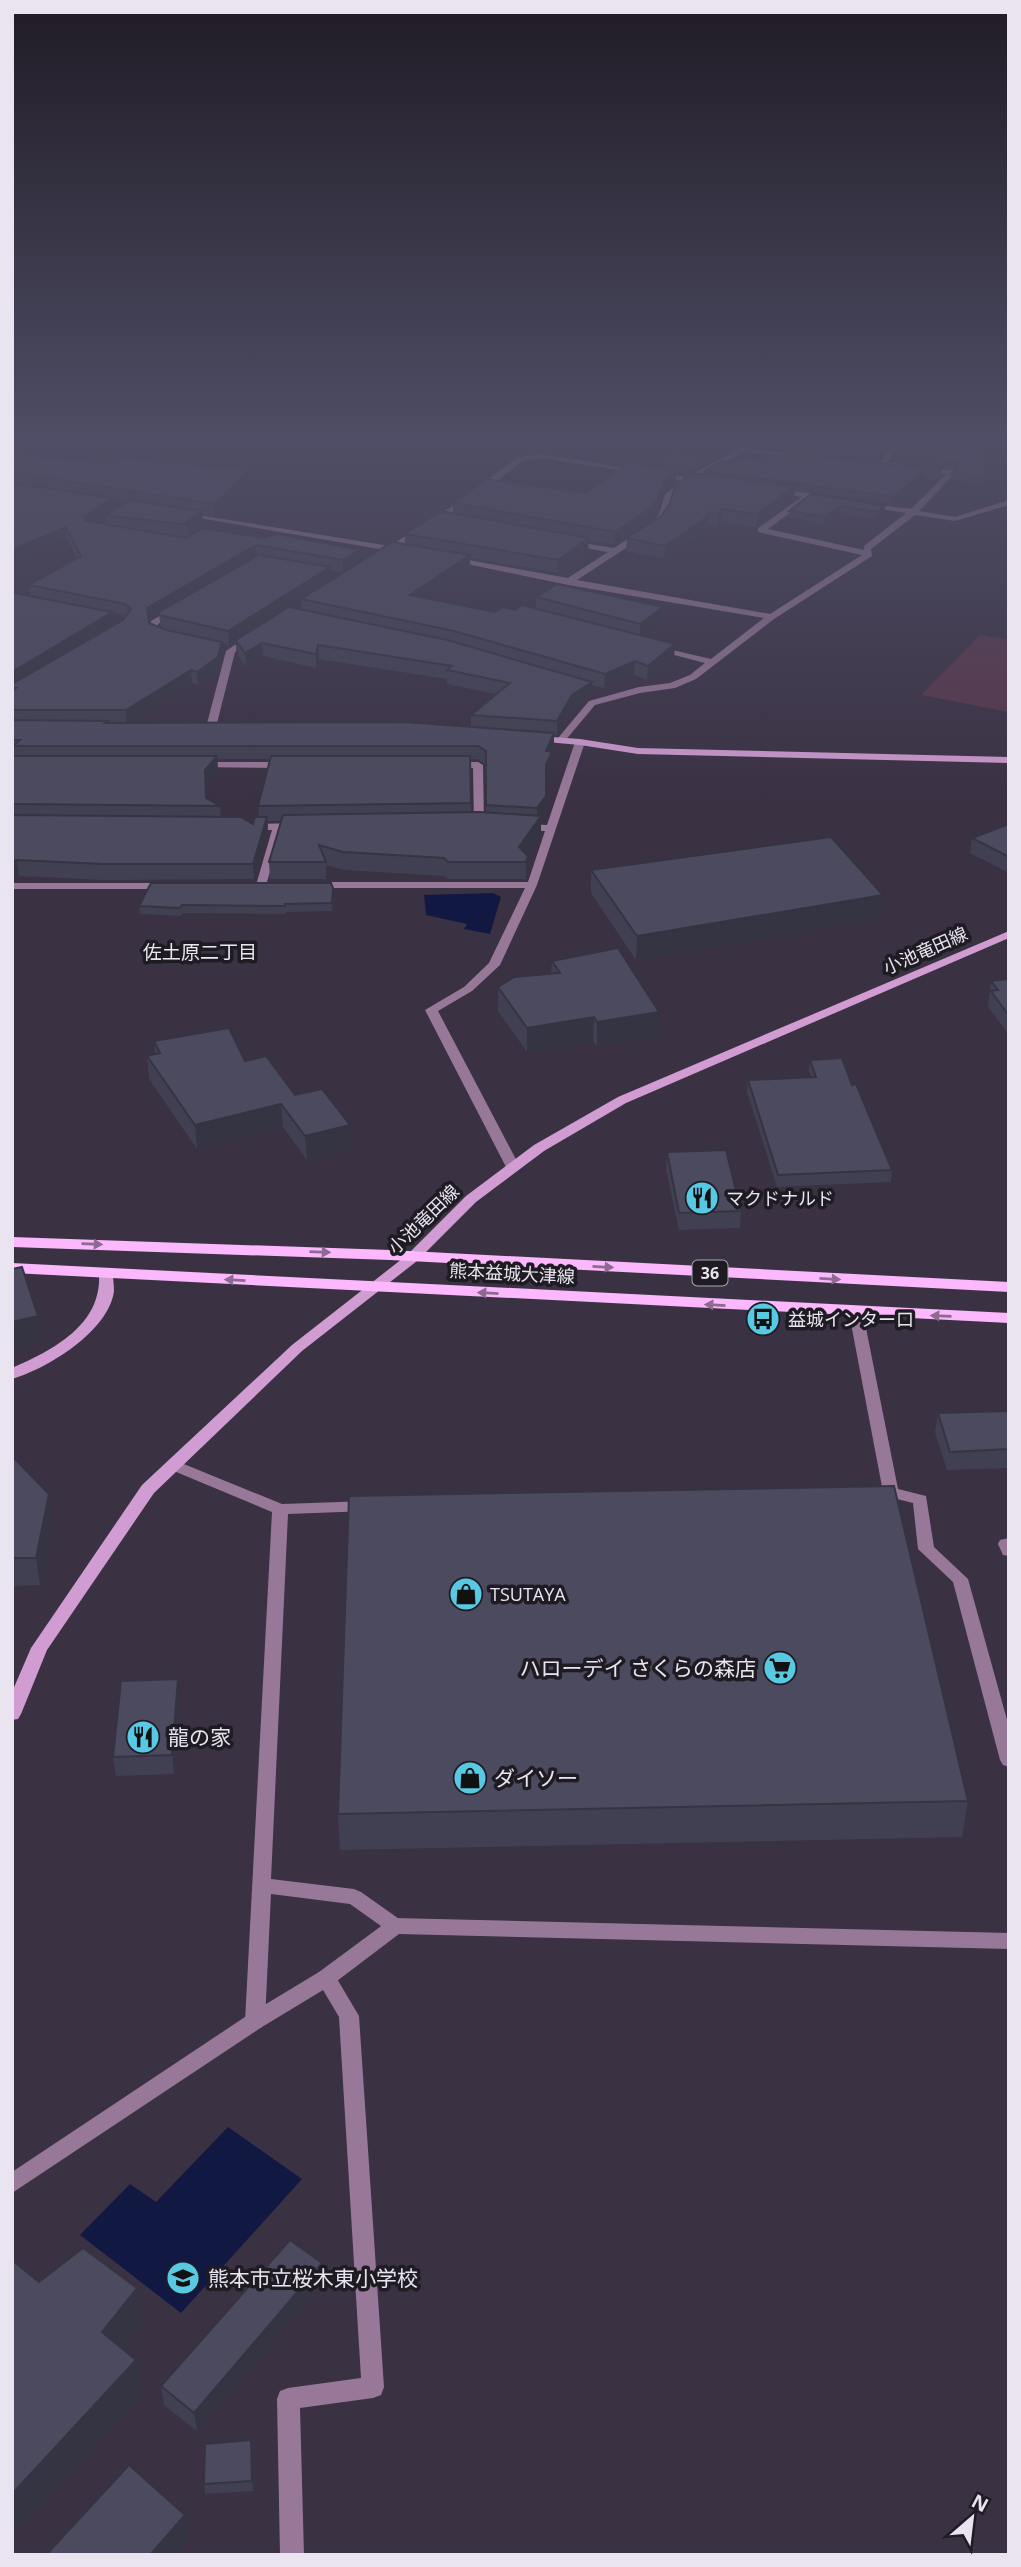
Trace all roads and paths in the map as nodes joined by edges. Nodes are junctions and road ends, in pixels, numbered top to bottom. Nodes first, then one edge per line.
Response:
1 (465, 562) edge
2 (599, 562) edge
3 (857, 562) edge
4 (570, 581) junction
5 (561, 587) edge
6 (190, 602) edge
7 (771, 617) junction
8 (264, 629) edge
9 (171, 638) edge
10 (644, 645) edge
11 (219, 648) edge
12 (231, 651) junction
13 (712, 662) junction
14 (598, 692) dead end
15 (611, 696) junction
16 (198, 731) edge
17 (210, 731) junction
18 (222, 731) edge
19 (521, 737) edge
20 (561, 740) junction
21 (580, 742) junction
22 (1009, 760) edge
23 (190, 765) edge
24 (300, 765) edge
25 (437, 765) edge
26 (478, 824) junction
27 (465, 825) edge
28 (491, 825) edge
29 (236, 826) edge
30 (304, 826) edge
31 (515, 826) edge
32 (278, 827) junction
33 (551, 828) junction
34 (247, 885) edge
35 (261, 885) junction
36 (274, 885) edge
37 (302, 885) edge
38 (532, 885) junction
39 (12, 886) edge
40 (178, 886) edge
41 (1009, 934) edge
42 (513, 1167) junction
43 (12, 1242) edge
44 (412, 1258) junction
45 (12, 1268) edge
46 (106, 1273) junction
47 (376, 1287) junction
48 (1009, 1287) edge
49 (856, 1312) junction
50 (1009, 1318) edge
51 (12, 1374) edge
52 (174, 1465) junction
53 (391, 1506) edge
54 (280, 1509) junction
55 (1009, 1543) edge
56 (1009, 1551) edge
57 (12, 1714) edge
58 (1009, 1760) edge
59 (261, 1885) junction
60 (395, 1926) junction
61 (1009, 1941) edge
62 (326, 1978) junction
63 (256, 2021) junction
64 (12, 2184) edge
65 (292, 2555) edge

1 - 4 street
2 - 4 street
3 - 7 street
4 - 5 street
4 - 7 street
6 - 9 street
7 - 13 street
8 - 12 street
10 - 13 street
11 - 12 street
12 - 17 street
13 - 15 street
14 - 15 street
15 - 20 street
16 - 17 main road
17 - 18 main road
19 - 20 main road
20 - 21 main road
21 - 22 main road
21 - 33 street
23 - 24 street
25 - 26 street
26 - 27 street
26 - 28 street
29 - 32 street
30 - 32 street
31 - 33 street
32 - 35 street
33 - 38 street
34 - 35 street
35 - 36 street
37 - 38 street
38 - 42 street
39 - 40 street
41 - 42 main road, 小池竜田線
42 - 44 main road, 小池竜田線
43 -> 44 main road, 熊本益城大津線 / 36
44 - 47 main road, 小池竜田線
44 -> 48 main road, 熊本益城大津線 / 36
45 - 46 main road, 熊本益城大津線 / 36
47 -> 46 main road, 熊本益城大津線 / 36
46 - 51 main road
49 -> 47 main road, 熊本益城大津線 / 36
47 - 52 main road, 小池竜田線
50 -> 49 main road, 熊本益城大津線 / 36
49 - 58 street
52 - 54 street
52 - 57 main road, 小池竜田線
53 - 54 street
54 - 59 street
55 - 56 street
59 - 60 street
59 - 63 street
60 - 61 street
60 - 62 street
62 - 63 street
62 - 65 street
63 - 64 street

